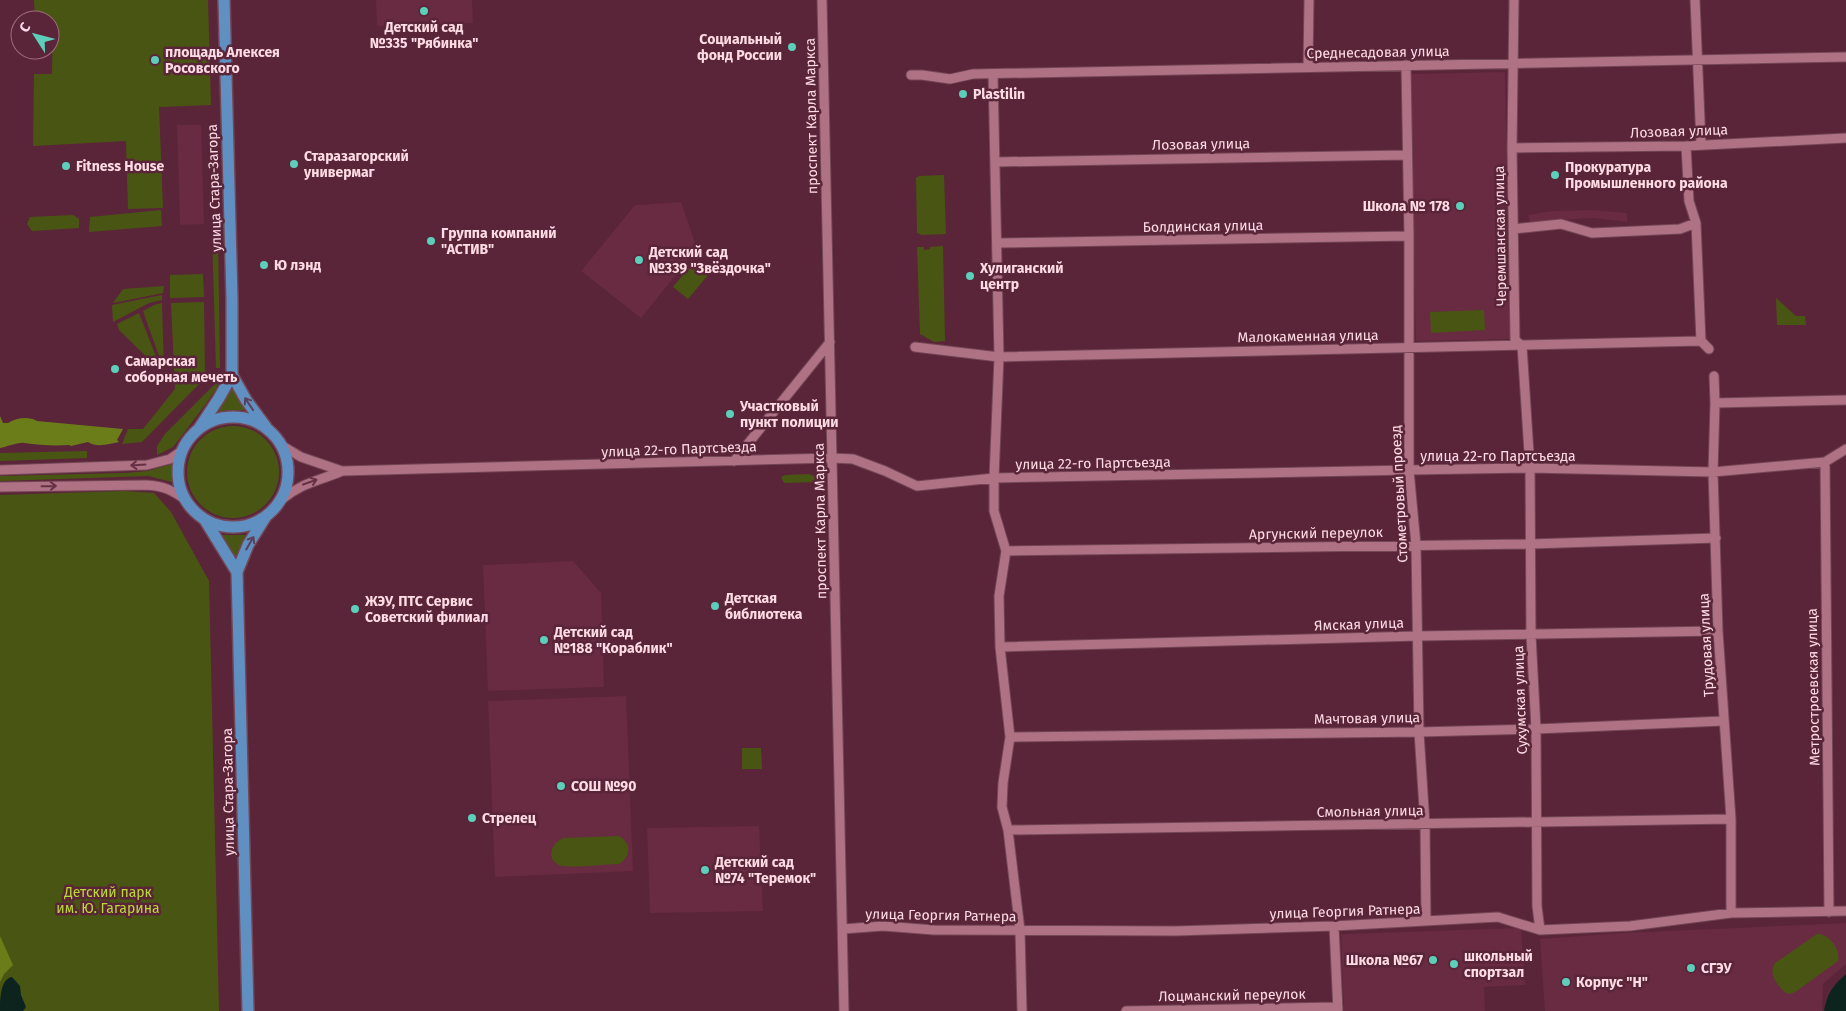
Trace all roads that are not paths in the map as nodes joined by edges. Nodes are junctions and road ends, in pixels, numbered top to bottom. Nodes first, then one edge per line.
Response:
1 (224, 0) edge
2 (822, 0) edge
3 (1309, 0) edge
4 (1514, 0) edge
5 (1696, 0) edge
6 (1846, 56) edge
7 (1698, 60) junction
8 (1513, 63) junction
9 (1406, 65) junction
10 (1308, 67) junction
11 (993, 74) junction
12 (911, 75) dead end
13 (1846, 138) edge
14 (1701, 144) junction
15 (1686, 146) junction
16 (1512, 148) junction
17 (1408, 155) junction
18 (995, 162) junction
19 (1696, 223) junction
20 (1513, 229) junction
21 (1409, 236) junction
22 (998, 243) junction
23 (1701, 341) junction
24 (830, 342) junction
25 (1522, 346) junction
26 (915, 347) dead end
27 (1409, 348) junction
28 (1709, 349) dead end
29 (999, 357) junction
30 (232, 375) junction
31 (1714, 376) dead end
32 (1846, 400) edge
33 (1716, 403) junction
34 (200, 427) junction
35 (269, 431) junction
36 (281, 445) junction
37 (1846, 449) edge
38 (183, 450) junction
39 (832, 458) junction
40 (734, 461) junction
41 (1824, 462) junction
42 (1530, 468) junction
43 (0, 470) edge
44 (1409, 470) junction
45 (342, 471) junction
46 (1712, 472) junction
47 (994, 478) junction
48 (0, 487) edge
49 (186, 500) junction
50 (281, 500) junction
51 (266, 516) junction
52 (204, 520) junction
53 (1716, 538) junction
54 (1531, 544) junction
55 (1416, 545) junction
56 (1006, 551) junction
57 (237, 572) junction
58 (1718, 631) junction
59 (1531, 635) junction
60 (1418, 636) junction
61 (1000, 647) junction
62 (1723, 721) junction
63 (1536, 729) junction
64 (1419, 732) junction
65 (1010, 736) junction
66 (1731, 819) junction
67 (1536, 823) junction
68 (1425, 824) junction
69 (1008, 830) junction
70 (1846, 911) edge
71 (1829, 912) junction
72 (1731, 913) junction
73 (1426, 921) junction
74 (1334, 926) junction
75 (843, 929) junction
76 (1020, 930) junction
77 (1540, 930) junction
78 (1338, 1009) edge
79 (248, 1011) edge
80 (844, 1011) edge
81 (1022, 1011) edge
82 (1126, 1011) edge

1 - 30 main road, улица Стара-Загора
2 - 24 street, проспект Карла Маркса
3 - 10 street
4 - 8 street, Черемшанская улица
5 - 7 street
6 - 7 street, Среднесадовая улица
7 - 8 street, Среднесадовая улица
7 - 14 street
8 - 9 street, Среднесадовая улица
8 - 16 street, Черемшанская улица
9 - 10 street, Среднесадовая улица
9 - 17 street, Стометровый проезд
10 - 11 street, Среднесадовая улица
11 - 12 street, Среднесадовая улица
11 - 18 street
13 - 14 street, Лозовая улица
14 - 15 street, Лозовая улица
15 - 16 street, Лозовая улица
15 - 19 street
16 - 20 street, Черемшанская улица
17 - 18 street, Лозовая улица
17 - 21 street, Стометровый проезд
18 - 22 street
19 - 20 street
19 - 23 street
20 - 25 street, Черемшанская улица
21 - 22 street, Болдинская улица
21 - 27 street, Стометровый проезд
22 - 29 street
23 - 25 street, Малокаменная улица
23 - 28 street
24 - 39 street, проспект Карла Маркса
24 - 40 street
25 - 27 street, Малокаменная улица
25 - 42 street, Черемшанская улица
26 - 29 street, Малокаменная улица
27 - 29 street, Малокаменная улица
27 - 44 street, Стометровый проезд
29 - 47 street
30 - 34 main road
35 -> 30 main road
31 - 33 street, Трудовая улица
32 - 33 street
33 - 46 street, Трудовая улица
34 - 35 main road
34 - 38 main road
35 - 36 main road
36 - 45 street, улица 22-го Партсъезда
36 - 50 main road
37 - 41 street, улица 22-го Партсъезда
38 -> 43 street
38 - 49 main road
39 - 40 street, улица 22-го Партсъезда
39 - 47 street, улица 22-го Партсъезда
39 - 75 street, проспект Карла Маркса
40 - 45 street, улица 22-го Партсъезда
41 - 46 street, улица 22-го Партсъезда
41 - 71 street, Метростроевская улица
42 - 44 street, улица 22-го Партсъезда
42 - 46 street, улица 22-го Партсъезда
42 - 54 street, Сухумская улица
44 - 47 street, улица 22-го Партсъезда
44 - 55 street, Стометровый проезд
50 -> 45 street, улица 22-го Партсъезда
46 - 53 street, Трудовая улица
47 - 56 street
48 -> 49 street
49 - 52 main road
50 - 51 main road
51 - 52 main road
57 -> 51 main road, улица Стара-Загора
52 - 57 main road
53 - 54 street, Аргунский переулок
53 - 58 street, Трудовая улица
54 - 55 street, Аргунский переулок
54 - 59 street, Сухумская улица
55 - 56 street, Аргунский переулок
55 - 60 street, Стометровый проезд
56 - 61 street
57 - 79 main road, улица Стара-Загора
58 - 59 street, Ямская улица
58 - 62 street, Трудовая улица
59 - 60 street, Ямская улица
59 - 63 street, Сухумская улица
60 - 61 street, Ямская улица
60 - 64 street, Стометровый проезд
61 - 65 street
62 - 63 street, Мачтовая улица
62 - 66 street, Трудовая улица
63 - 64 street, Мачтовая улица
63 - 67 street, Сухумская улица
64 - 65 street, Мачтовая улица
64 - 68 street, Стометровый проезд
65 - 69 street
66 - 67 street, Смольная улица
66 - 72 street, Трудовая улица
67 - 68 street, Смольная улица
67 - 77 street, Сухумская улица
68 - 69 street, Смольная улица
68 - 73 street, Стометровый проезд
69 - 76 street
70 - 71 street, улица Георгия Ратнера
71 - 72 street, улица Георгия Ратнера
72 - 77 street, улица Георгия Ратнера
73 - 74 street, улица Георгия Ратнера
73 - 77 street, улица Георгия Ратнера
74 - 76 street, улица Георгия Ратнера
74 - 78 street
75 - 76 street, улица Георгия Ратнера
75 - 80 street, проспект Карла Маркса
76 - 81 street
78 - 82 street, Лоцманский переулок

